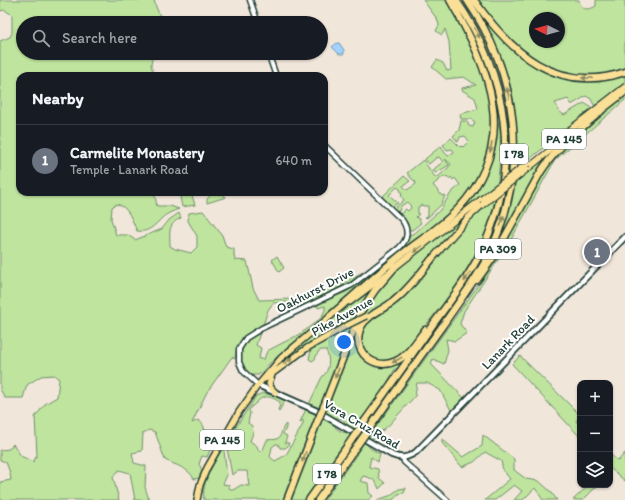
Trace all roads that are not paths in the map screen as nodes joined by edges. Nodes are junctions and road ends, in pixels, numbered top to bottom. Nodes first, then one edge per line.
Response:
1 (250, 0) edge
2 (450, 0) edge
3 (456, 0) edge
4 (467, 0) edge
5 (474, 0) edge
6 (256, 16) edge
7 (270, 60) edge
8 (275, 72) edge
9 (625, 72) edge
10 (625, 87) edge
11 (625, 92) edge
12 (601, 111) junction
13 (328, 149) edge
14 (528, 166) junction
15 (482, 202) junction
16 (624, 239) edge
17 (431, 260) junction
18 (395, 267) junction
19 (459, 289) junction
20 (457, 305) junction
21 (330, 316) junction
22 (274, 372) junction
23 (258, 385) junction
24 (276, 393) junction
25 (403, 458) junction
26 (196, 500) edge
27 (287, 500) edge
28 (309, 500) edge
29 (318, 500) edge
30 (446, 500) edge

1 - 6 street
2 -> 21 highway
3 -> 19 highway, I 78
20 -> 4 highway, I 78
9 -> 5 highway
7 - 8 street
10 - 14 highway
11 - 12 highway, PA 309
12 - 14 highway, PA 145
12 - 20 highway, PA 309
13 - 23 street, Oakhurst Drive
14 - 15 highway, PA 145, bridge
15 - 17 highway, PA 145
15 -> 18 highway
16 - 25 main road, Lanark Road
19 -> 17 highway
22 -> 17 main road, Pike Avenue / PA 145, bridge
18 - 21 main road, PA 145
18 -> 27 highway, bridge
19 - 28 highway, I 78, bridge
20 - 29 highway, I 78, bridge
21 - 23 main road, Pike Avenue / PA 145
22 - 23 main road, Pike Avenue / PA 145
22 - 24 main road
23 - 24 main road
23 - 26 main road, Pike Avenue / PA 145
24 - 25 main road, Vera Cruz Road
25 - 30 street, Vera Cruz Road

